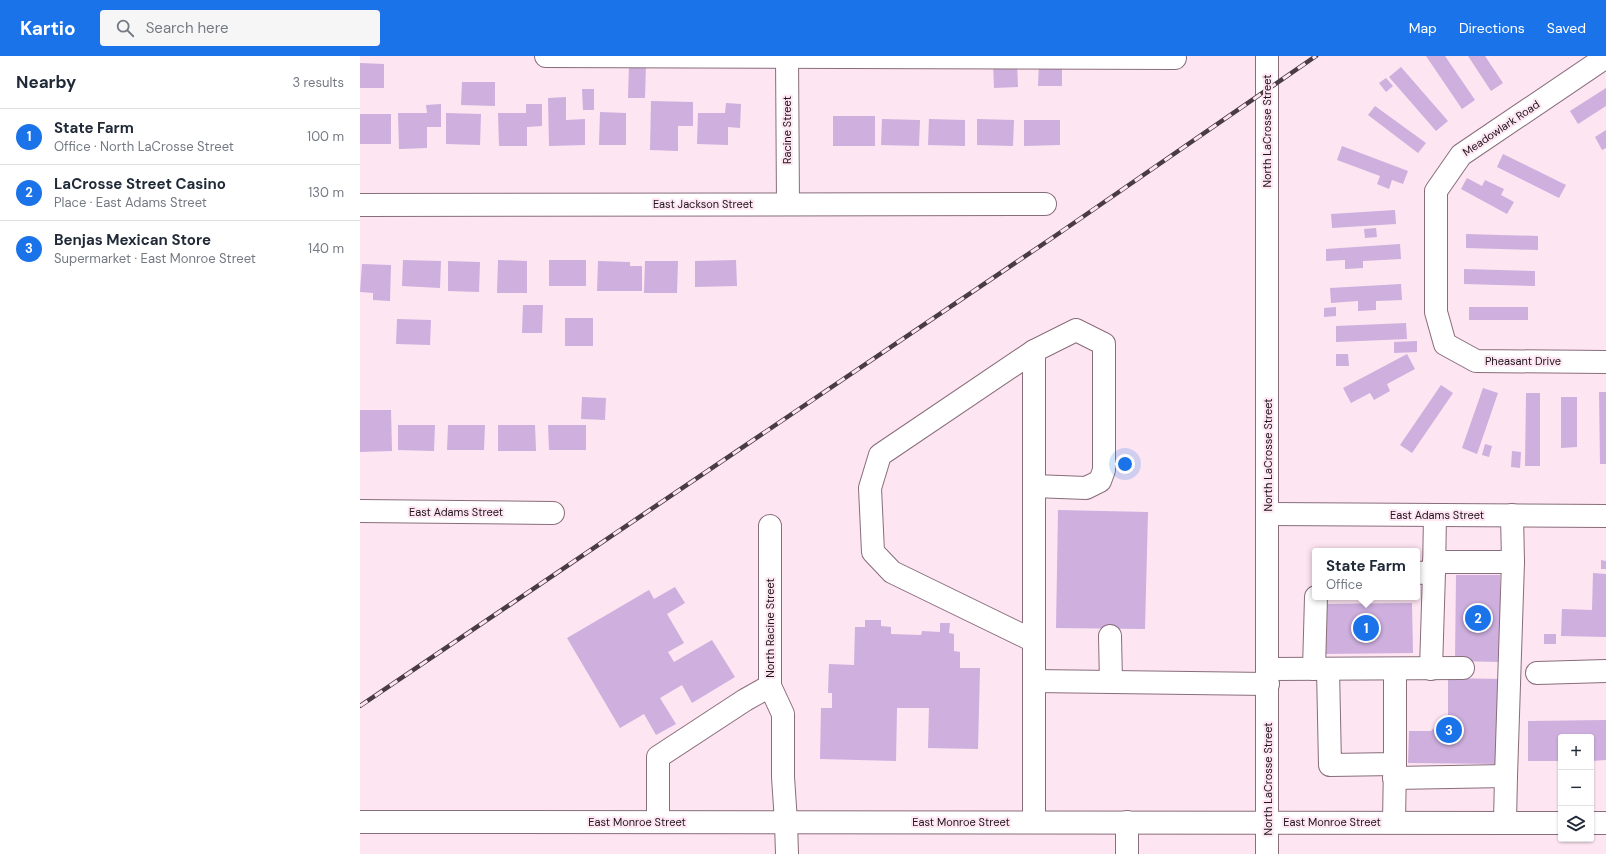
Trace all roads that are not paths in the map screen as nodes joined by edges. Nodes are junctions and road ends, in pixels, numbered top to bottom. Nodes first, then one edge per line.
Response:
1 (546, 56) edge
2 (787, 56) edge
3 (1267, 56) edge
4 (1606, 57) edge
5 (1175, 58) dead end
6 (788, 204) junction
7 (1045, 204) dead end
8 (360, 205) edge
9 (1445, 344) joint
10 (1034, 352) junction
11 (1606, 362) edge
12 (1034, 486) junction
13 (360, 512) edge
14 (553, 512) dead end
15 (1268, 514) junction
16 (1435, 514) junction
17 (1512, 515) junction
18 (1606, 516) edge
19 (770, 526) dead end
20 (1513, 562) junction
21 (1428, 569) edge
22 (1316, 600) edge
23 (1110, 636) dead end
24 (1034, 641) junction
25 (1463, 668) dead end
26 (1321, 669) junction
27 (1431, 669) junction
28 (1395, 670) junction
29 (1606, 671) edge
30 (1537, 673) dead end
31 (1268, 676) junction
32 (1034, 681) junction
33 (1111, 682) junction
34 (770, 686) junction
35 (1394, 771) junction
36 (1506, 776) junction
37 (360, 822) edge
38 (658, 822) junction
39 (786, 822) junction
40 (1034, 822) junction
41 (1127, 822) junction
42 (1267, 822) junction
43 (1394, 822) junction
44 (1505, 822) junction
45 (1558, 823) edge
46 (1594, 823) edge
47 (1606, 823) edge
48 (787, 854) edge
49 (1127, 854) edge
50 (1268, 854) edge

1 - 2 street
2 - 5 street
2 - 6 street, Racine Street
3 - 15 street, North LaCrosse Street
4 - 9 street, Meadowlark Road
6 - 7 street, East Jackson Street
6 - 8 street, East Jackson Street
9 - 11 street, Pheasant Drive
10 - 12 street
10 - 12 street
10 - 24 street
12 - 24 street
13 - 14 street, East Adams Street
15 - 16 street, East Adams Street
15 - 31 street, North LaCrosse Street
16 - 17 street, East Adams Street
16 - 21 street
17 - 18 street, East Adams Street
17 - 20 street
19 - 34 street, North Racine Street
20 - 21 street
20 - 36 street
21 - 27 street
22 - 26 street
23 - 33 street
24 - 32 street
25 - 27 street
26 - 28 street
26 - 31 street
26 - 35 street
27 - 28 street
28 - 35 street
29 - 30 street
31 - 33 street
31 - 42 street, North LaCrosse Street
32 - 33 street
32 - 40 street
34 - 38 street
34 - 39 street, North Racine Street
35 - 36 street
35 - 43 street
36 - 44 street
37 - 38 street, East Monroe Street
38 - 39 street, East Monroe Street
39 - 40 street, East Monroe Street
39 - 48 street
40 - 41 street, East Monroe Street
41 - 42 street, East Monroe Street
41 - 49 street
42 - 43 street, East Monroe Street
42 - 50 street, North LaCrosse Street
43 - 44 street, East Monroe Street
44 - 45 street, East Monroe Street
46 - 47 street

